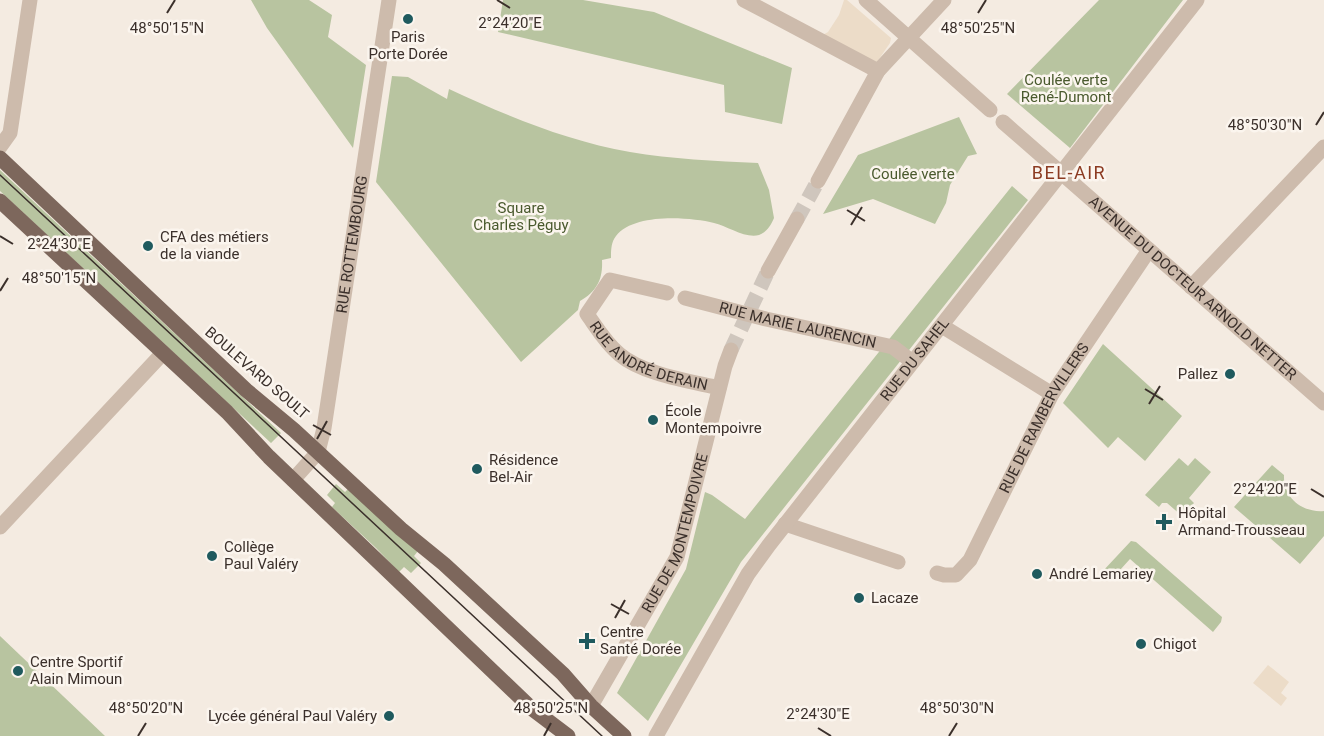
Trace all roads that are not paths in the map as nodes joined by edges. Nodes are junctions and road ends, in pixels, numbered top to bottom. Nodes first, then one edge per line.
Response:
1 (30, 0) edge
2 (389, 0) edge
3 (744, 0) edge
4 (866, 0) edge
5 (944, 0) edge
6 (1197, 0) edge
7 (908, 38) junction
8 (878, 71) junction
9 (990, 110) dead end
10 (1003, 122) dead end
11 (0, 147) edge
12 (1324, 147) edge
13 (0, 158) edge
14 (1061, 173) junction
15 (818, 181) tunnel mouth
16 (3, 209) edge
17 (797, 219) tunnel mouth
18 (1149, 250) junction
19 (768, 271) tunnel mouth
20 (1191, 287) junction
21 (667, 293) dead end
22 (685, 298) dead end
23 (942, 326) junction
24 (731, 350) tunnel mouth
25 (163, 353) junction
26 (906, 357) dead end
27 (719, 388) junction
28 (1052, 394) junction
29 (1324, 403) edge
30 (318, 452) junction
31 (293, 480) junction
32 (785, 524) junction
33 (0, 527) edge
34 (898, 562) dead end
35 (937, 573) dead end
36 (591, 706) junction
37 (568, 736) edge
38 (624, 736) edge
39 (656, 736) edge

1 - 11 street
2 - 30 street, RUE ROTTEMBOURG
3 - 8 street
4 - 7 street
5 - 7 street
6 - 14 street, RUE DU SAHEL
7 - 8 street
7 - 9 street
8 - 15 street
10 - 14 street, AVENUE DU DOCTEUR ARNOLD NETTER
12 - 20 street
13 - 30 main road, BOULEVARD SOULT
14 - 18 street, AVENUE DU DOCTEUR ARNOLD NETTER
14 - 23 street, RUE DU SAHEL
16 - 25 main road
17 - 19 street
18 - 20 street, AVENUE DU DOCTEUR ARNOLD NETTER
18 - 28 street, RUE DE RAMBERVILLERS
20 - 29 street, AVENUE DU DOCTEUR ARNOLD NETTER
21 - 27 street, RUE ANDRÉ DERAIN
22 - 26 street, RUE MARIE LAURENCIN
23 - 28 street
23 - 32 street, RUE DU SAHEL
24 - 27 street, RUE DE MONTEMPOIVRE
25 - 31 main road
25 - 33 street
27 - 36 street, RUE DE MONTEMPOIVRE
28 - 35 street, RUE DE RAMBERVILLERS
30 - 31 street, RUE ROTTEMBOURG
30 - 36 main road, BOULEVARD SOULT
31 - 37 main road
32 - 34 street
32 - 39 street, RUE DU SAHEL
36 - 38 main road, BOULEVARD SOULT

